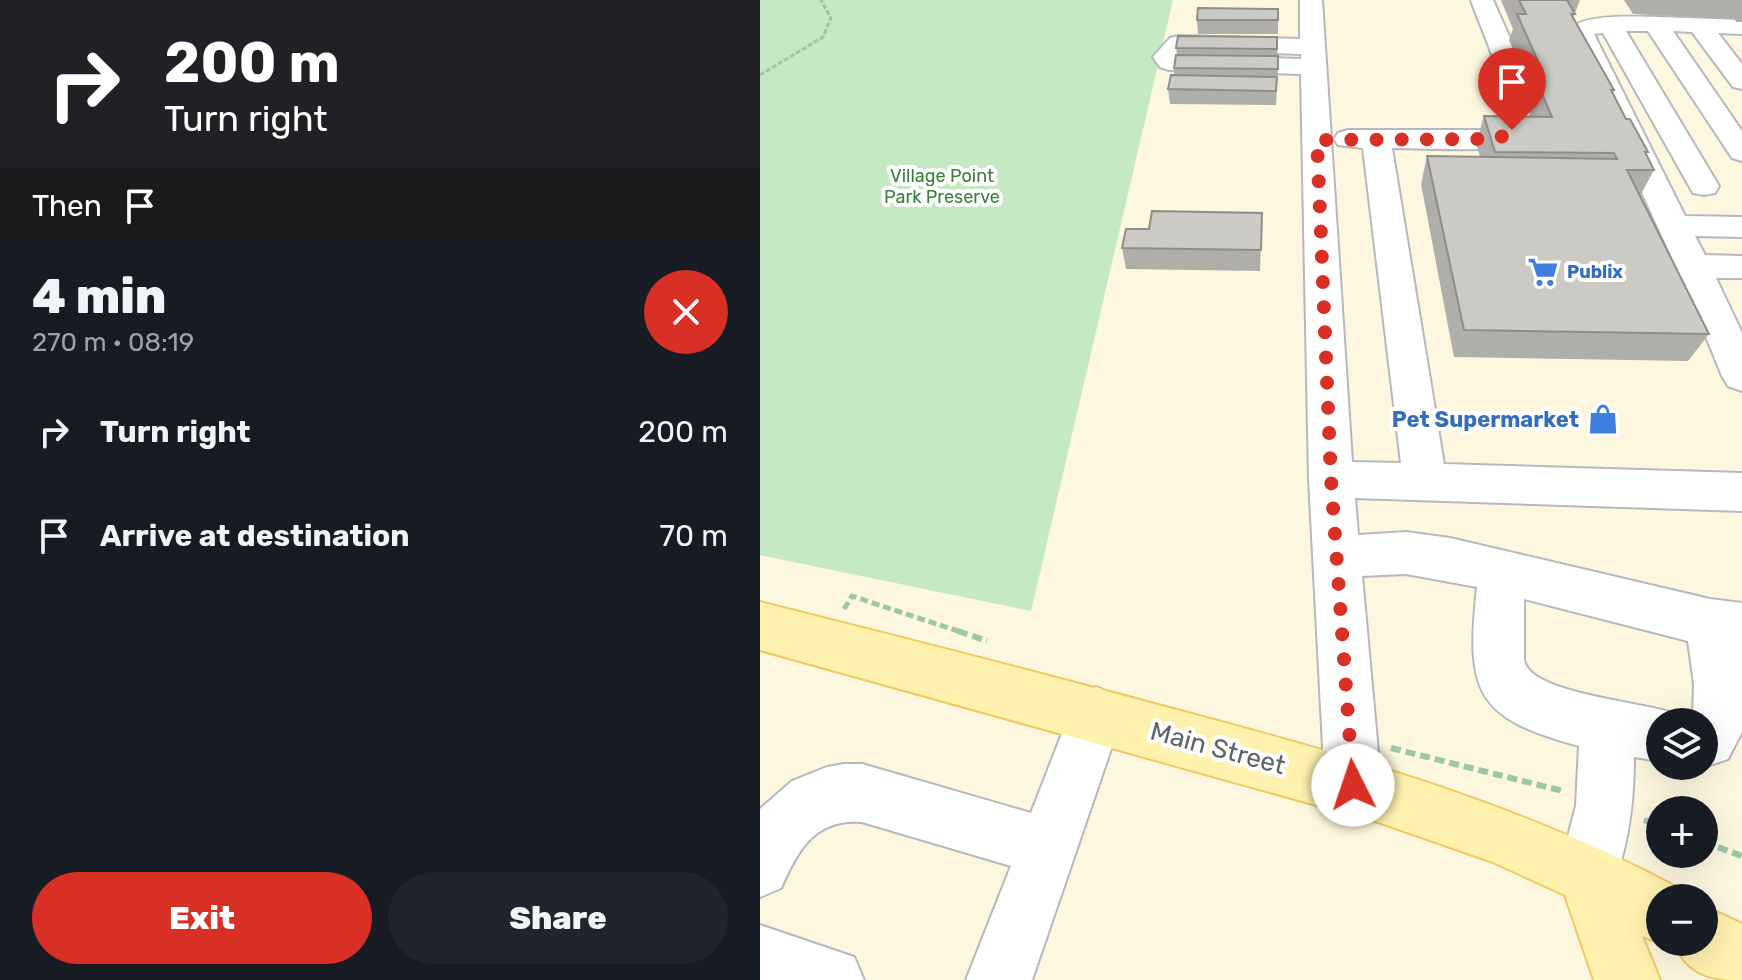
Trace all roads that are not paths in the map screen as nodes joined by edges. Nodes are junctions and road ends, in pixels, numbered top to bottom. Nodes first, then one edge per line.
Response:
1 (1311, 0) edge
2 (1482, 0) edge
3 (1611, 26) junction
4 (1657, 26) junction
5 (1700, 26) junction
6 (1742, 27) edge
7 (1307, 62) junction
8 (1742, 81) edge
9 (1179, 86) edge
10 (1376, 139) junction
11 (1317, 140) junction
12 (1742, 152) edge
13 (1653, 184) junction
14 (1673, 226) junction
15 (1742, 227) edge
16 (1693, 266) junction
17 (1742, 267) edge
18 (1727, 310) edge
19 (1740, 365) edge
20 (1331, 479) junction
21 (1425, 482) junction
22 (1742, 492) edge
23 (1336, 557) junction
24 (1502, 572) junction
25 (1726, 625) edge
26 (760, 626) edge
27 (1096, 714) junction
28 (1633, 730) edge
29 (1718, 730) edge
30 (1353, 785) junction
31 (1048, 847) junction
32 (760, 867) edge
33 (1588, 874) junction
34 (1646, 905) edge
35 (1718, 946) edge
36 (760, 957) edge
37 (1742, 960) edge
38 (831, 980) edge
39 (999, 980) edge
40 (1627, 980) edge

1 - 7 street
2 - 10 street
3 - 4 street
3 - 13 street
3 - 13 street
4 - 5 street
4 - 12 street
5 - 6 street
5 - 8 street
7 - 7 street
7 - 9 street
7 - 11 street
10 - 11 street
10 - 21 street
11 - 20 street
13 - 14 street
14 - 15 street
14 - 16 street
16 - 17 street
16 - 18 street
18 - 19 street
20 - 21 street
20 - 23 street
21 - 22 street
23 - 24 street
23 - 30 street
24 - 25 street
24 - 28 street
25 - 29 street
26 - 27 main road, Main Street
27 - 30 main road, Main Street
27 - 31 street
28 - 33 street
30 - 33 main road, Main Street
31 - 32 street
31 - 39 street
33 - 34 main road, Main Street
33 - 40 main road
35 - 37 main road
36 - 38 street

